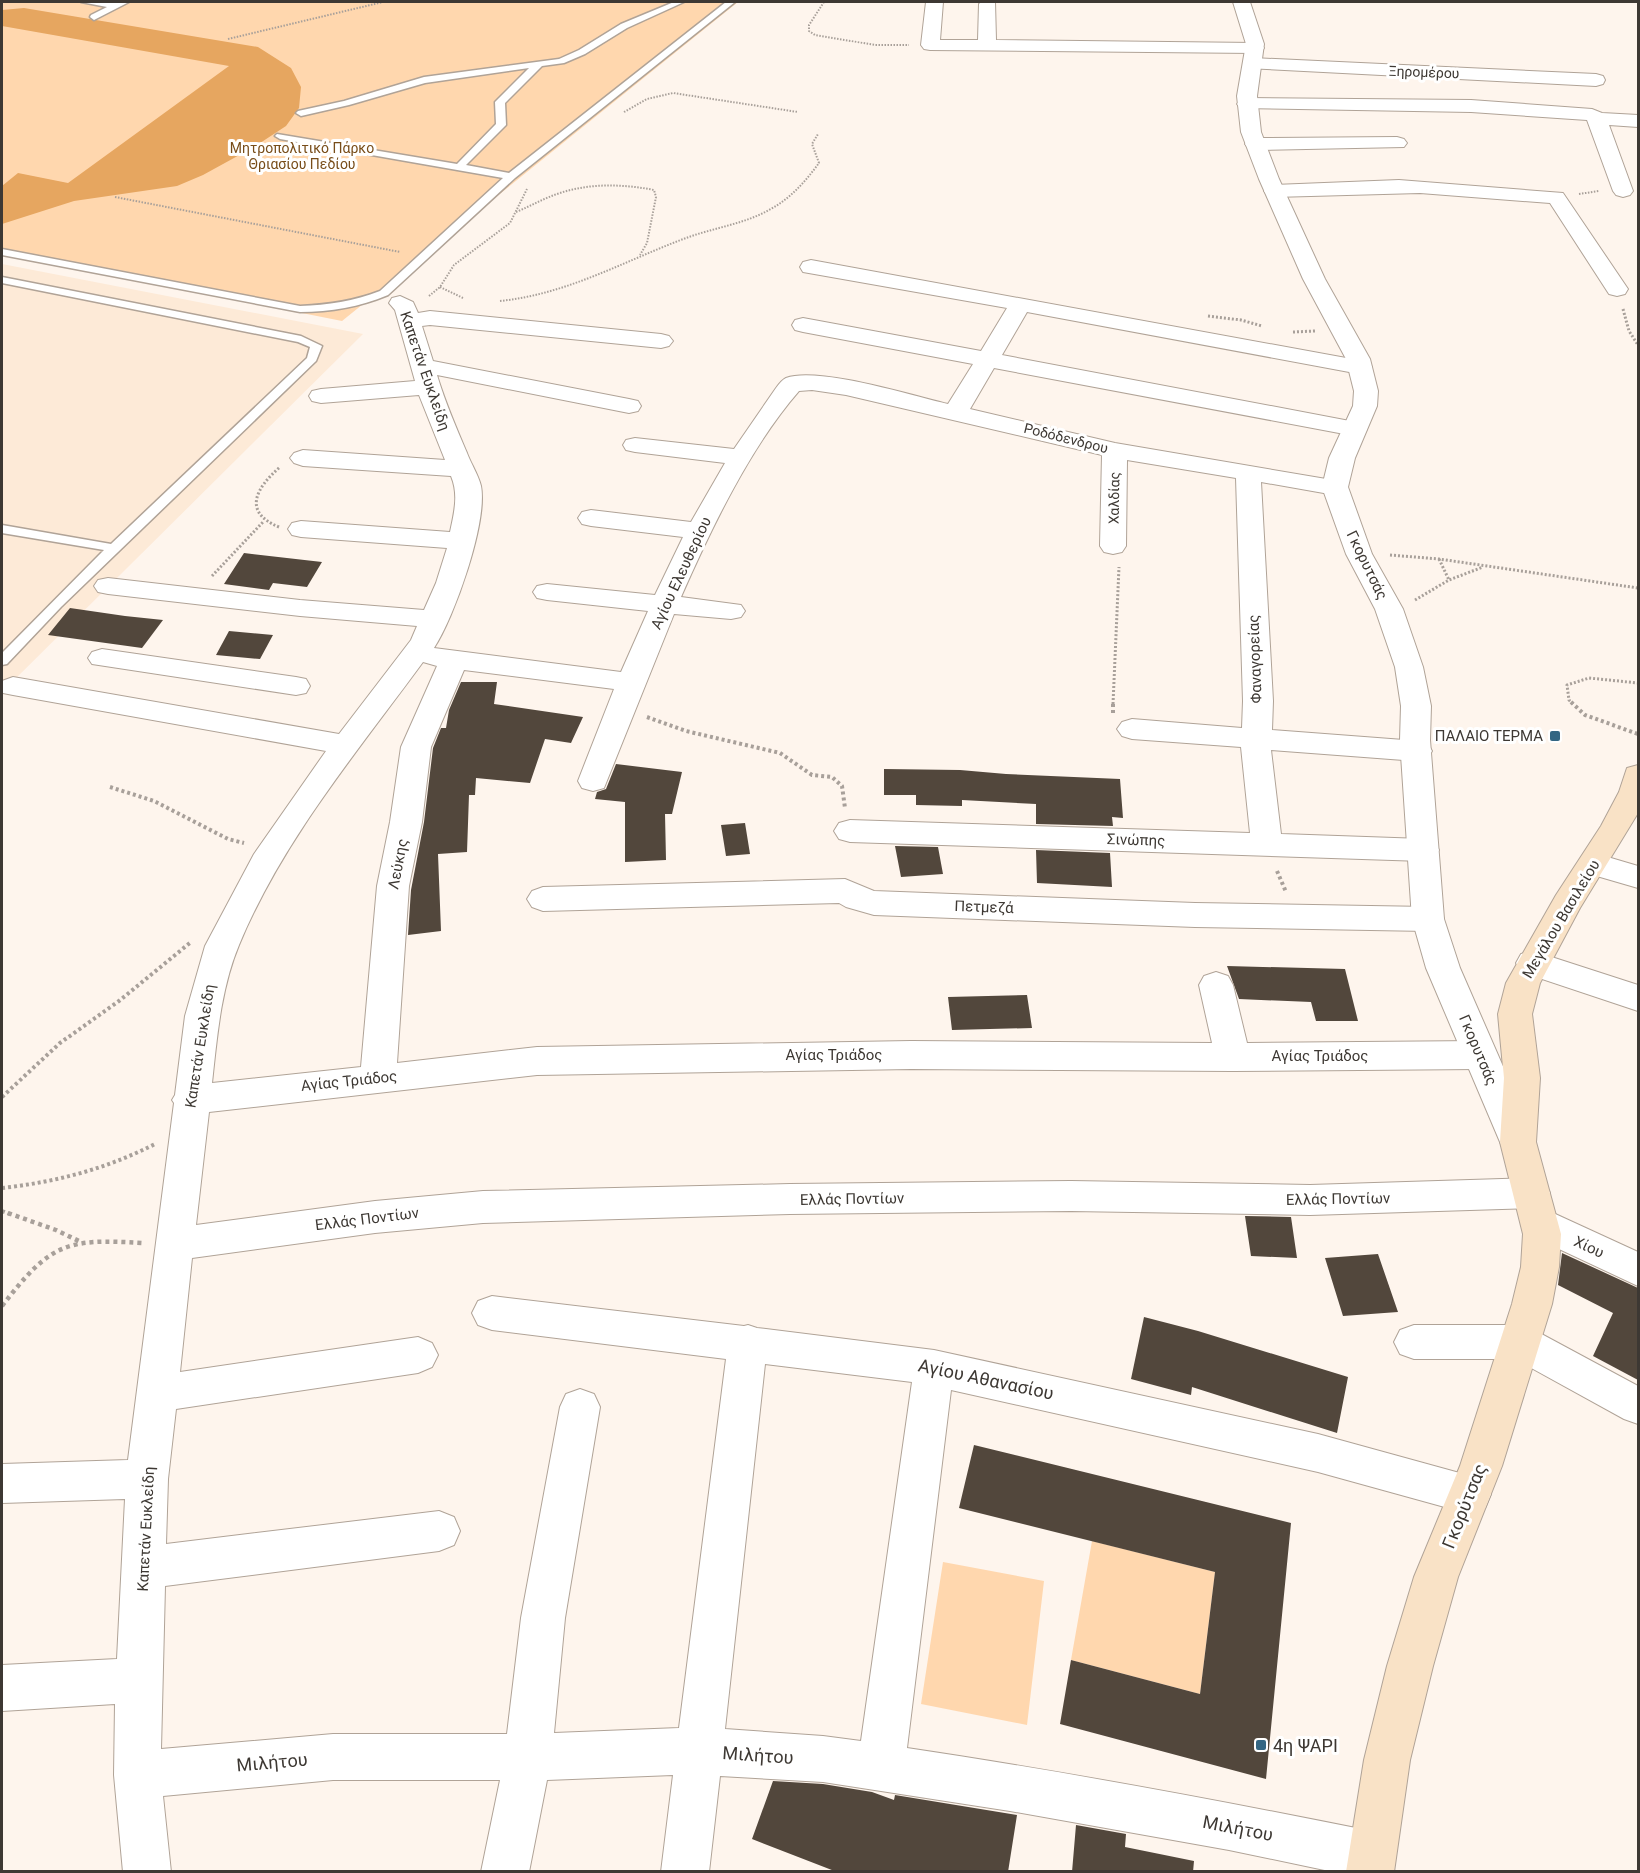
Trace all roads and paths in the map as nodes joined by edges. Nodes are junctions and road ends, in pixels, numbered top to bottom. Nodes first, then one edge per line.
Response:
1 (85, 2) edge
2 (383, 2) edge
3 (681, 2) edge
4 (731, 2) edge
5 (824, 2) edge
6 (934, 2) edge
7 (1242, 2) edge
8 (121, 4) edge
9 (988, 4) dead end
10 (94, 17) dead end
11 (228, 39) dead end
12 (930, 45) junction
13 (987, 47) junction
14 (1254, 56) junction
15 (539, 64) junction
16 (1596, 80) dead end
17 (1247, 104) junction
18 (798, 112) dead end
19 (301, 113) dead end
20 (620, 116) dead end
21 (1597, 119) junction
22 (1638, 121) edge
23 (818, 134) dead end
24 (280, 136) dead end
25 (1397, 143) dead end
26 (1256, 144) junction
27 (459, 167) junction
28 (511, 176) junction
29 (533, 183) dead end
30 (1623, 190) dead end
31 (1274, 191) junction
32 (115, 197) dead end
33 (516, 212) junction
34 (2, 252) edge
35 (423, 256) junction
36 (637, 258) junction
37 (812, 267) dead end
38 (2, 280) edge
39 (440, 287) junction
40 (1617, 289) dead end
41 (465, 298) dead end
42 (492, 301) dead end
43 (1020, 305) junction
44 (405, 311) junction
45 (803, 325) dead end
46 (661, 341) dead end
47 (987, 360) junction
48 (1360, 367) junction
49 (426, 377) junction
50 (798, 382) joint
51 (321, 396) dead end
52 (629, 406) dead end
53 (956, 412) junction
54 (1355, 429) junction
55 (635, 445) dead end
56 (1115, 450) junction
57 (741, 457) junction
58 (303, 458) joint
59 (462, 469) junction
60 (1248, 471) junction
61 (1335, 487) junction
62 (591, 518) dead end
63 (263, 522) junction
64 (2, 529) edge
65 (301, 530) joint
66 (699, 531) junction
67 (461, 542) junction
68 (1113, 546) joint
69 (114, 548) junction
70 (1359, 554) junction
71 (1439, 559) junction
72 (1486, 566) junction
73 (1449, 580) junction
74 (108, 586) dead end
75 (1638, 588) edge
76 (547, 592) dead end
77 (195, 596) junction
78 (666, 604) junction
79 (1389, 609) junction
80 (731, 611) dead end
81 (434, 619) junction
82 (414, 656) junction
83 (102, 658) dead end
84 (455, 658) junction
85 (177, 669) junction
86 (7, 674) edge
87 (1638, 683) edge
88 (296, 686) dead end
89 (626, 695) junction
90 (145, 708) junction
91 (1132, 729) joint
92 (1638, 734) edge
93 (1256, 740) junction
94 (347, 745) junction
95 (1417, 750) junction
96 (1638, 775) edge
97 (593, 781) dead end
98 (110, 787) dead end
99 (850, 831) joint
100 (1267, 845) junction
101 (1423, 850) junction
102 (271, 851) junction
103 (1594, 864) junction
104 (1638, 877) edge
105 (543, 900) dead end
106 (1296, 917) junction
107 (1428, 919) junction
108 (192, 941) dead end
109 (1533, 963) junction
110 (1216, 985) dead end
111 (1638, 998) edge
112 (1479, 1055) junction
113 (1233, 1057) junction
114 (378, 1078) junction
115 (2, 1097) edge
116 (189, 1114) junction
117 (1518, 1142) junction
118 (2, 1188) edge
119 (1535, 1208) junction
120 (2, 1211) edge
121 (81, 1242) junction
122 (176, 1244) junction
123 (1638, 1270) edge
124 (2, 1306) edge
125 (492, 1313) dead end
126 (748, 1342) junction
127 (1414, 1342) dead end
128 (1520, 1342) junction
129 (418, 1355) dead end
130 (934, 1368) junction
131 (158, 1393) junction
132 (1638, 1406) edge
133 (580, 1407) dead end
134 (147, 1479) junction
135 (2, 1483) edge
136 (1470, 1494) junction
137 (439, 1531) dead end
138 (144, 1568) junction
139 (139, 1680) junction
140 (2, 1688) edge
141 (699, 1750) junction
142 (528, 1757) junction
143 (881, 1769) junction
144 (137, 1775) junction
145 (1371, 1863) edge
146 (147, 1872) edge
147 (505, 1872) edge
148 (685, 1872) edge

1 - 8 lane
2 - 11 path
3 - 15 lane
4 - 28 lane
5 - 12 path
6 - 12 street
7 - 14 street
8 - 10 lane
9 - 13 street
12 - 13 street, Ξηρομέρου
13 - 14 street, Ξηρομέρου
14 - 16 street, Ξηρομέρου
14 - 17 street
15 - 19 lane
15 - 27 lane
17 - 21 street
17 - 26 street
18 - 20 path
21 - 22 street
21 - 30 street
23 - 36 path
24 - 27 lane
25 - 26 street
26 - 31 street
27 - 28 lane
28 - 35 lane
29 - 33 path
31 - 40 street
31 - 48 street
32 - 35 path
33 - 36 path
33 - 39 path
34 - 35 lane
36 - 42 path
37 - 43 street
38 - 69 lane
39 - 41 path
39 - 44 path
43 - 47 street
43 - 48 street
44 - 46 street
44 - 49 street, Καπετάν Ευκλείδη
45 - 47 street
47 - 53 street
47 - 54 street
48 - 54 street
49 - 51 street
49 - 52 street
49 - 59 street, Καπετάν Ευκλείδη
50 - 53 street, Ροδόδενδρου
50 - 57 street, Αγίου Ελευθερίου
53 - 56 street, Ροδόδενδρου
54 - 61 street
55 - 57 street
56 - 60 street, Ροδόδενδρου
56 - 68 street, Χαλδίας
57 - 66 street, Αγίου Ελευθερίου
58 - 59 street
58 - 63 path
59 - 67 street, Καπετάν Ευκλείδη
60 - 61 street, Ροδόδενδρου
60 - 93 street, Φαναγορείας
61 - 70 street, Γκορυτσάς
62 - 66 street
63 - 65 path
63 - 77 path
64 - 69 lane
65 - 67 street
66 - 78 street, Αγίου Ελευθερίου
67 - 81 street, Καπετάν Ευκλείδη
68 - 91 path
69 - 86 lane
70 - 71 path
70 - 79 street, Γκορυτσάς
71 - 72 path
71 - 73 path
72 - 73 path
72 - 75 path
73 - 79 path
74 - 77 street
76 - 78 street
77 - 81 street
78 - 80 street
78 - 89 street, Αγίου Ελευθερίου
79 - 95 street, Γκορυτσάς
81 - 82 street, Καπετάν Ευκλείδη
82 - 84 street
82 - 94 street, Καπετάν Ευκλείδη
83 - 85 street
84 - 89 street
84 - 114 street, Λεύκης
85 - 88 street
85 - 90 street
86 - 90 street
87 - 92 path
89 - 97 street, Αγίου Ελευθερίου
89 - 99 path
90 - 94 street
91 - 93 street
93 - 95 street
93 - 100 street, Φαναγορείας
94 - 102 street, Καπετάν Ευκλείδη
95 - 101 street, Γκορυτσάς
96 - 103 main road, Μεγάλου Βασιλείου
98 - 102 path
99 - 100 street, Σινώπης
100 - 101 street, Σινώπης
100 - 106 path
101 - 107 street, Γκορυτσάς
102 - 116 street, Καπετάν Ευκλείδη
103 - 104 street
103 - 109 main road, Μεγάλου Βασιλείου
105 - 106 street, Πετμεζά
106 - 107 street, Πετμεζά
107 - 112 street, Γκορυτσάς
108 - 115 path
109 - 111 street
109 - 117 main road, Μεγάλου Βασιλείου
110 - 113 street
112 - 113 street, Αγίας Τριάδος
112 - 117 street, Γκορυτσάς
113 - 114 street, Αγίας Τριάδος
114 - 116 street, Αγίας Τριάδος
116 - 118 path
116 - 122 street, Καπετάν Ευκλείδη
117 - 119 main road, Γκορύτσας
119 - 122 street, Ελλάς Ποντίων
119 - 123 street, Χίου
119 - 128 main road, Γκορύτσας
120 - 121 path
121 - 122 path
121 - 124 path
122 - 131 street, Καπετάν Ευκλείδη
125 - 126 street, Αγίου Αθανασίου
126 - 130 street, Αγίου Αθανασίου
126 - 141 street
127 - 128 street
128 - 132 street
128 - 136 main road, Γκορύτσας
129 - 131 street
130 - 136 street, Αγίου Αθανασίου
130 - 143 street
131 - 134 street, Καπετάν Ευκλείδη
133 - 142 street
134 - 135 street
134 - 138 street, Καπετάν Ευκλείδη
136 - 145 main road, Γκορύτσας
137 - 138 street
138 - 139 street, Καπετάν Ευκλείδη
139 - 140 street
139 - 144 street, Καπετάν Ευκλείδη
141 - 142 street, Μιλήτου
141 - 143 street, Μιλήτου
141 - 148 street
142 - 144 street, Μιλήτου
142 - 147 street
143 - 145 street, Μιλήτου
144 - 146 street, Καπετάν Ευκλείδη

